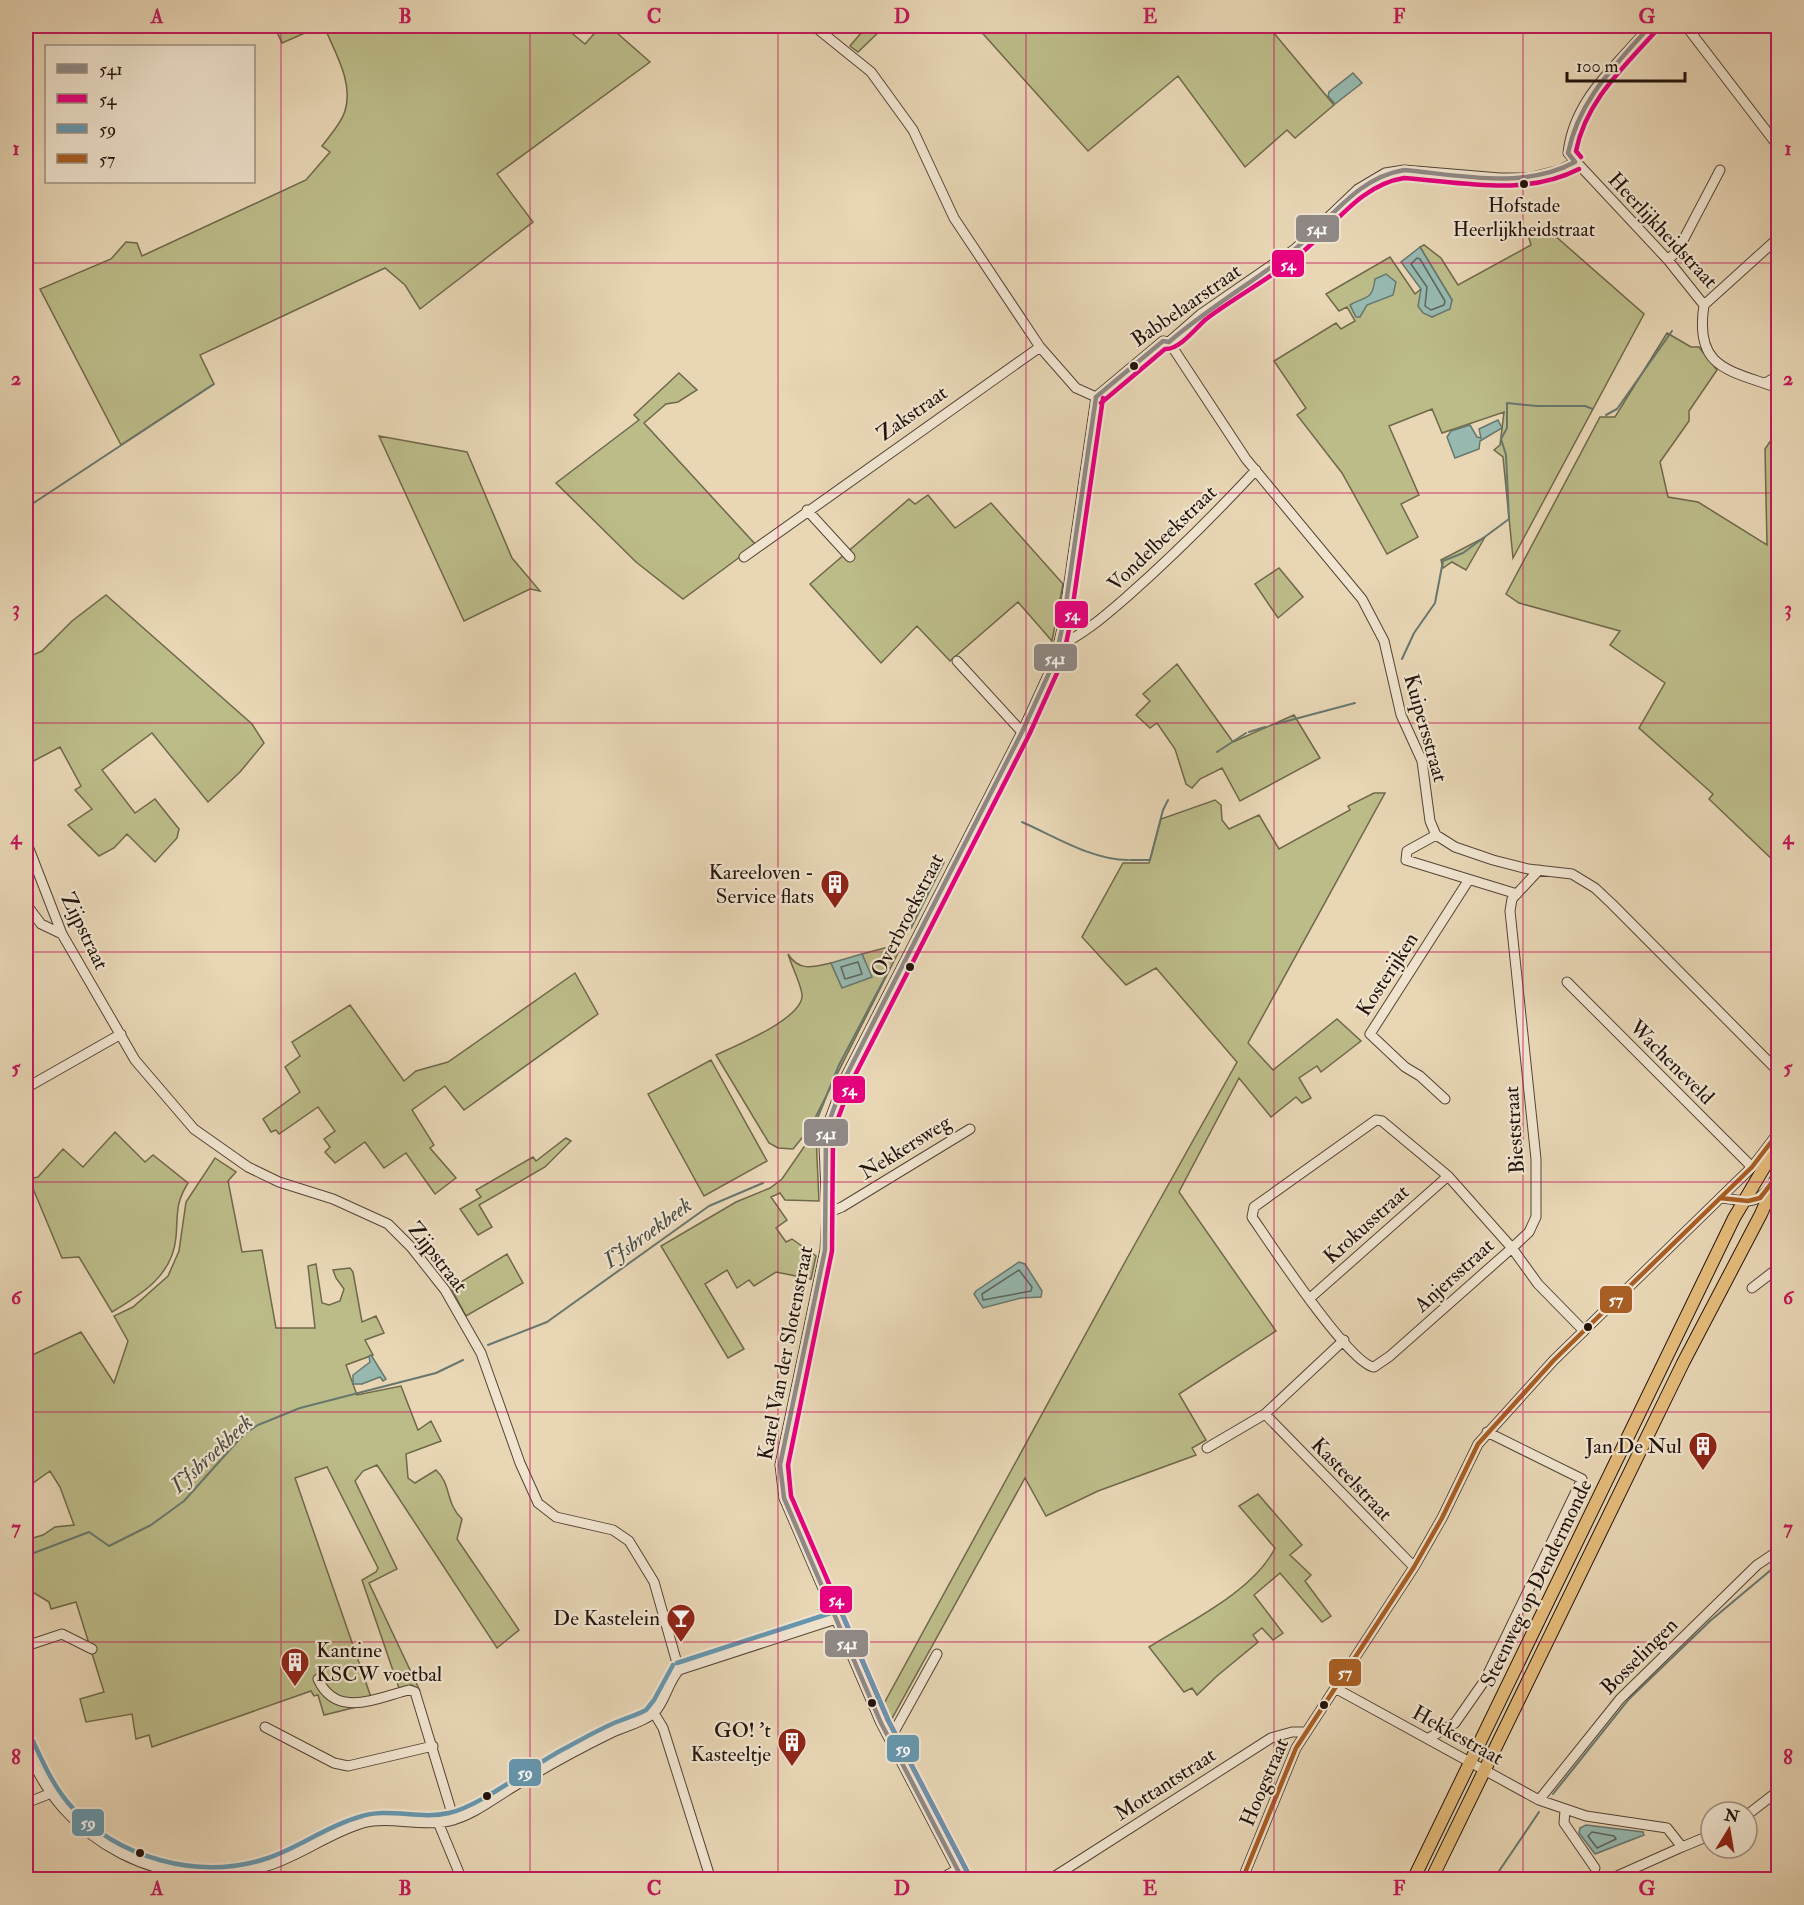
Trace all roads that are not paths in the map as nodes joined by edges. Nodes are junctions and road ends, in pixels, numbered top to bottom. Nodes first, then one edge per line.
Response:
1 (814, 26) edge
2 (1650, 26) edge
3 (1686, 26) edge
4 (1779, 146) edge
5 (1575, 162) junction
6 (1720, 170) dead end
7 (1779, 238) edge
8 (1668, 260) junction
9 (1704, 305) junction
10 (1169, 342) junction
11 (1040, 347) junction
12 (1779, 376) edge
13 (1765, 383) junction
14 (1779, 388) edge
15 (1096, 397) junction
16 (1256, 470) junction
17 (807, 510) junction
18 (744, 557) dead end
19 (850, 557) dead end
20 (1059, 646) junction
21 (957, 661) dead end
22 (1022, 732) junction
23 (1436, 835) junction
24 (26, 841) edge
25 (1539, 870) junction
26 (1468, 881) junction
27 (1517, 894) junction
28 (26, 904) edge
29 (62, 934) junction
30 (1567, 982) dead end
31 (120, 1034) junction
32 (1779, 1071) edge
33 (26, 1088) edge
34 (1444, 1099) dead end
35 (830, 1118) joint
36 (970, 1129) dead end
37 (1779, 1133) edge
38 (1779, 1144) edge
39 (1752, 1167) junction
40 (1448, 1176) junction
41 (1777, 1178) edge
42 (1720, 1198) junction
43 (1743, 1202) junction
44 (827, 1213) junction
45 (1512, 1248) junction
46 (1779, 1268) edge
47 (1752, 1288) dead end
48 (1309, 1299) junction
49 (1584, 1331) junction
50 (1344, 1340) junction
51 (1265, 1414) junction
52 (1487, 1432) junction
53 (1207, 1448) dead end
54 (1779, 1551) edge
55 (1414, 1567) junction
56 (836, 1619) junction
57 (26, 1646) edge
58 (92, 1649) dead end
59 (937, 1654) dead end
60 (679, 1670) junction
61 (318, 1679) dead end
62 (1335, 1688) junction
63 (654, 1713) junction
64 (265, 1727) dead end
65 (1305, 1732) junction
66 (888, 1736) junction
67 (1428, 1738) junction
68 (26, 1744) edge
69 (433, 1746) junction
70 (1472, 1762) junction
71 (1484, 1771) junction
72 (1779, 1791) edge
73 (49, 1794) junction
74 (1539, 1800) junction
75 (26, 1803) edge
76 (1759, 1806) edge
77 (1564, 1810) junction
78 (454, 1820) junction
79 (438, 1822) junction
80 (1699, 1840) edge
81 (1682, 1847) junction
82 (1595, 1868) dead end
83 (958, 1869) junction
84 (178, 1876) edge
85 (200, 1878) edge
86 (1244, 1879) edge
87 (462, 1880) edge
88 (711, 1880) edge
89 (939, 1880) edge
90 (963, 1880) edge
91 (1049, 1880) edge
92 (1413, 1880) edge
93 (1431, 1880) edge
94 (1608, 1880) edge

1 - 11 street
2 - 5 street
3 - 4 street
5 - 8 street, Heerlijkheidstraat
5 - 10 street, Babbelaarstraat
6 - 8 street
7 - 9 street, Heerlijkheidstraat
8 - 9 street, Heerlijkheidstraat
9 - 13 street
10 - 15 street, Babbelaarstraat
10 - 16 street, Kuipersstraat
11 - 15 street
11 - 17 street, Zakstraat
12 - 13 street
13 - 14 street
15 - 20 street, Overbroekstraat
16 - 20 street, Vondelbeekstraat
16 - 23 street, Kuipersstraat
17 - 18 street, Zakstraat
17 - 19 street
20 - 22 street, Overbroekstraat
21 - 22 street
22 - 35 street, Overbroekstraat
23 - 25 street
23 - 26 street
24 - 29 street, Zijpstraat
25 - 27 street
25 - 32 street
26 - 27 street
26 - 34 street, Kosterijken
27 - 45 street, Bieststraat
28 - 29 street
29 - 31 street, Zijpstraat
30 - 39 street, Wacheneveld
31 - 33 street
31 - 60 street, Zijpstraat
35 - 44 street, Karel Van der Slotenstraat
36 - 44 street, Nekkersweg
37 - 39 street
38 - 43 main road, Steenweg op Dendermonde
39 - 42 street
40 - 45 street, Anjersstraat
40 - 48 street, Krokusstraat
40 - 48 street, Anjersstraat
41 - 43 street
41 - 71 main road, Steenweg op Dendermonde
42 - 43 street
42 - 49 street
43 - 70 main road, Steenweg op Dendermonde
44 - 56 street, Karel Van der Slotenstraat
45 - 49 street
45 - 50 street, Anjersstraat
46 - 47 street
48 - 50 street, Anjersstraat
49 - 52 street
50 - 51 street
51 - 53 street
51 - 55 street, Kasteelstraat
52 - 55 street
52 - 67 street
54 - 74 street, Bosselingen
55 - 62 street
56 - 60 street
56 - 66 street, Karel Van der Slotenstraat
57 - 58 street
59 - 66 street
60 - 63 street
61 - 69 street
62 - 65 street, Hoogstraat
62 - 67 street, Hekkestraat
63 - 78 street
63 - 88 street
64 - 69 street
65 - 86 street, Hoogstraat
65 - 91 street, Mottantstraat
66 - 83 street, Karel Van der Slotenstraat
67 - 70 street, Hekkestraat
68 - 73 street
69 - 78 street
70 - 71 street, Hekkestraat
70 - 92 main road, Steenweg op Dendermonde
71 - 74 street, Hekkestraat
71 - 93 main road, Steenweg op Dendermonde
72 - 76 street
73 - 75 street
73 - 84 street
74 - 77 street, Hekkestraat
77 - 81 street, Hekkestraat
77 - 82 street
78 - 79 street
79 - 85 street
79 - 87 street
80 - 81 street
81 - 94 street
83 - 89 street
83 - 90 street, Karel Van der Slotenstraat
84 - 85 street

